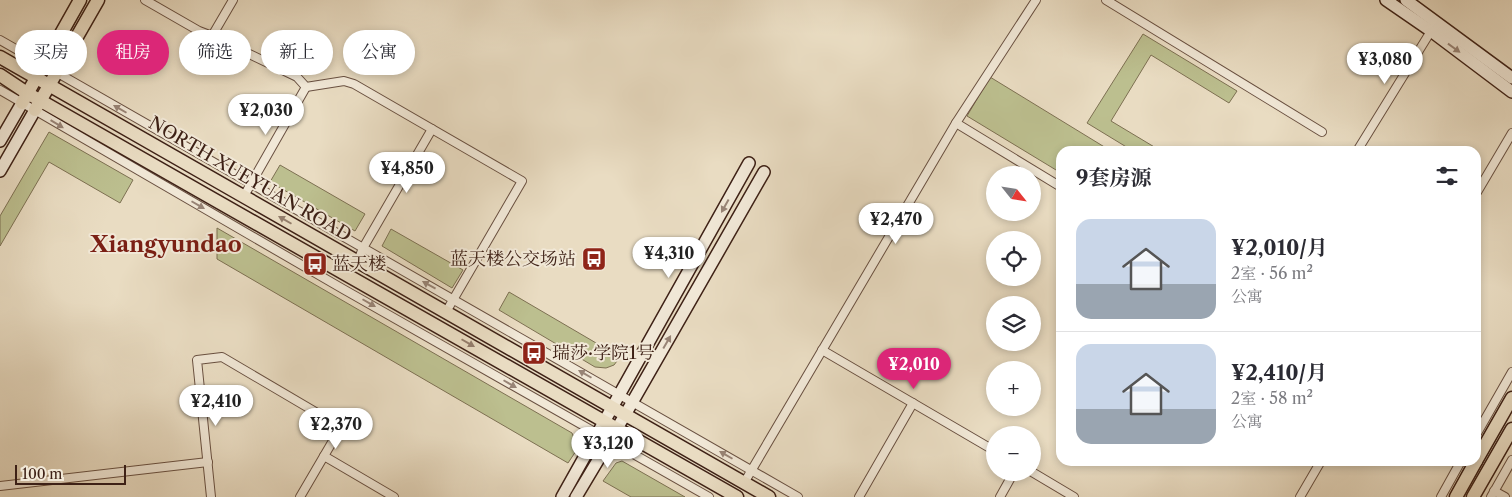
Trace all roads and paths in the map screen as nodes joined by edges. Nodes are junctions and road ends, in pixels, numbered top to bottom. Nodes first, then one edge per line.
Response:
1 (80, 0) edge
2 (98, 0) edge
3 (145, 0) edge
4 (233, 0) edge
5 (1036, 0) edge
6 (1106, 0) edge
7 (1386, 0) edge
8 (1406, 0) edge
9 (63, 30) edge
10 (80, 30) edge
11 (196, 30) edge
12 (216, 30) edge
13 (1431, 31) junction
14 (0, 40) edge
15 (15, 49) edge
16 (251, 55) edge
17 (0, 57) edge
18 (0, 75) edge
19 (38, 75) edge
20 (54, 75) edge
21 (61, 75) edge
22 (36, 78) junction
23 (1512, 78) edge
24 (49, 86) junction
25 (306, 87) junction
26 (0, 90) edge
27 (1512, 92) edge
28 (25, 98) junction
29 (38, 105) junction
30 (956, 123) junction
31 (432, 129) junction
32 (1322, 132) dead end
33 (1512, 133) edge
34 (0, 141) edge
35 (1360, 146) edge
36 (749, 163) dead end
37 (0, 171) edge
38 (764, 172) dead end
39 (251, 184) junction
40 (1056, 184) edge
41 (1481, 186) edge
42 (244, 196) junction
43 (363, 248) junction
44 (358, 261) junction
45 (349, 275) junction
46 (343, 289) junction
47 (453, 298) junction
48 (446, 312) junction
49 (822, 350) junction
50 (1512, 372) edge
51 (620, 394) junction
52 (1512, 398) edge
53 (633, 402) junction
54 (913, 403) junction
55 (612, 407) junction
56 (625, 415) junction
57 (604, 421) junction
58 (1481, 426) edge
59 (618, 428) junction
60 (1512, 428) edge
61 (597, 433) junction
62 (611, 440) junction
63 (986, 445) edge
64 (1481, 452) edge
65 (324, 456) junction
66 (1512, 460) edge
67 (208, 462) junction
68 (1318, 466) edge
69 (1458, 466) edge
70 (1473, 466) edge
71 (752, 470) junction
72 (1041, 477) edge
73 (1009, 481) edge
74 (744, 483) junction
75 (0, 486) edge
76 (1493, 494) edge
77 (211, 497) edge
78 (300, 497) edge
79 (394, 497) edge
80 (562, 497) edge
81 (576, 497) edge
82 (709, 497) edge
83 (737, 497) edge
84 (769, 497) edge
85 (798, 497) edge
86 (859, 497) edge
87 (1000, 497) edge
88 (1074, 497) edge
89 (1300, 497) edge
90 (1440, 497) edge
91 (1456, 497) edge
92 (1473, 497) edge
93 (1505, 497) edge

1 - 9 main road
2 - 10 main road
3 - 11 street
4 - 12 street
5 - 30 street
6 - 32 street
7 - 13 main road
8 - 23 main road
13 -> 27 main road
13 - 35 street
14 - 15 street
16 - 25 street
17 - 22 main road, NORTH XUEYUAN ROAD
18 - 28 main road, NORTH XUEYUAN ROAD
19 - 22 main road
20 - 24 main road
39 -> 21 street
22 - 24 main road, NORTH XUEYUAN ROAD
22 - 28 main road
24 - 29 main road
24 - 42 main road, NORTH XUEYUAN ROAD
25 - 31 street
25 - 39 street
26 - 28 street
28 - 29 main road, NORTH XUEYUAN ROAD
28 - 34 main road
29 - 37 main road
29 - 45 main road, NORTH XUEYUAN ROAD
29 -> 46 street
30 - 40 street
30 - 49 street
31 - 43 street
31 - 47 street
33 - 41 street
36 -> 51 main road
53 -> 38 main road
39 - 42 street
39 - 43 street
44 -> 42 main road, NORTH XUEYUAN ROAD
43 - 44 street
47 -> 43 street
44 - 45 main road
44 - 48 main road, NORTH XUEYUAN ROAD
45 - 46 street
45 -> 57 main road, NORTH XUEYUAN ROAD
46 -> 61 street
47 - 48 street
51 -> 47 street
48 - 55 main road, NORTH XUEYUAN ROAD
49 - 54 street
49 - 71 street
50 - 58 street
51 - 53 street
51 - 55 main road
52 - 64 main road
53 - 56 main road
71 -> 53 street
54 - 63 street
54 - 86 street
55 - 56 main road, NORTH XUEYUAN ROAD
55 - 57 main road
56 - 59 main road
56 - 74 main road, NORTH XUEYUAN ROAD
57 - 59 main road, NORTH XUEYUAN ROAD
57 - 61 main road
59 - 62 main road
59 - 83 main road, NORTH XUEYUAN ROAD
60 - 92 main road
61 - 62 street
61 - 80 main road
62 - 81 main road
62 - 82 street
65 - 67 street
65 - 78 street
65 - 79 street
66 - 76 street
67 - 75 street
67 - 77 street
68 - 89 street
69 - 90 street
70 - 91 main road
71 - 74 street
71 - 85 street
72 - 88 street
73 - 87 street
74 - 84 main road, NORTH XUEYUAN ROAD
76 - 93 street

